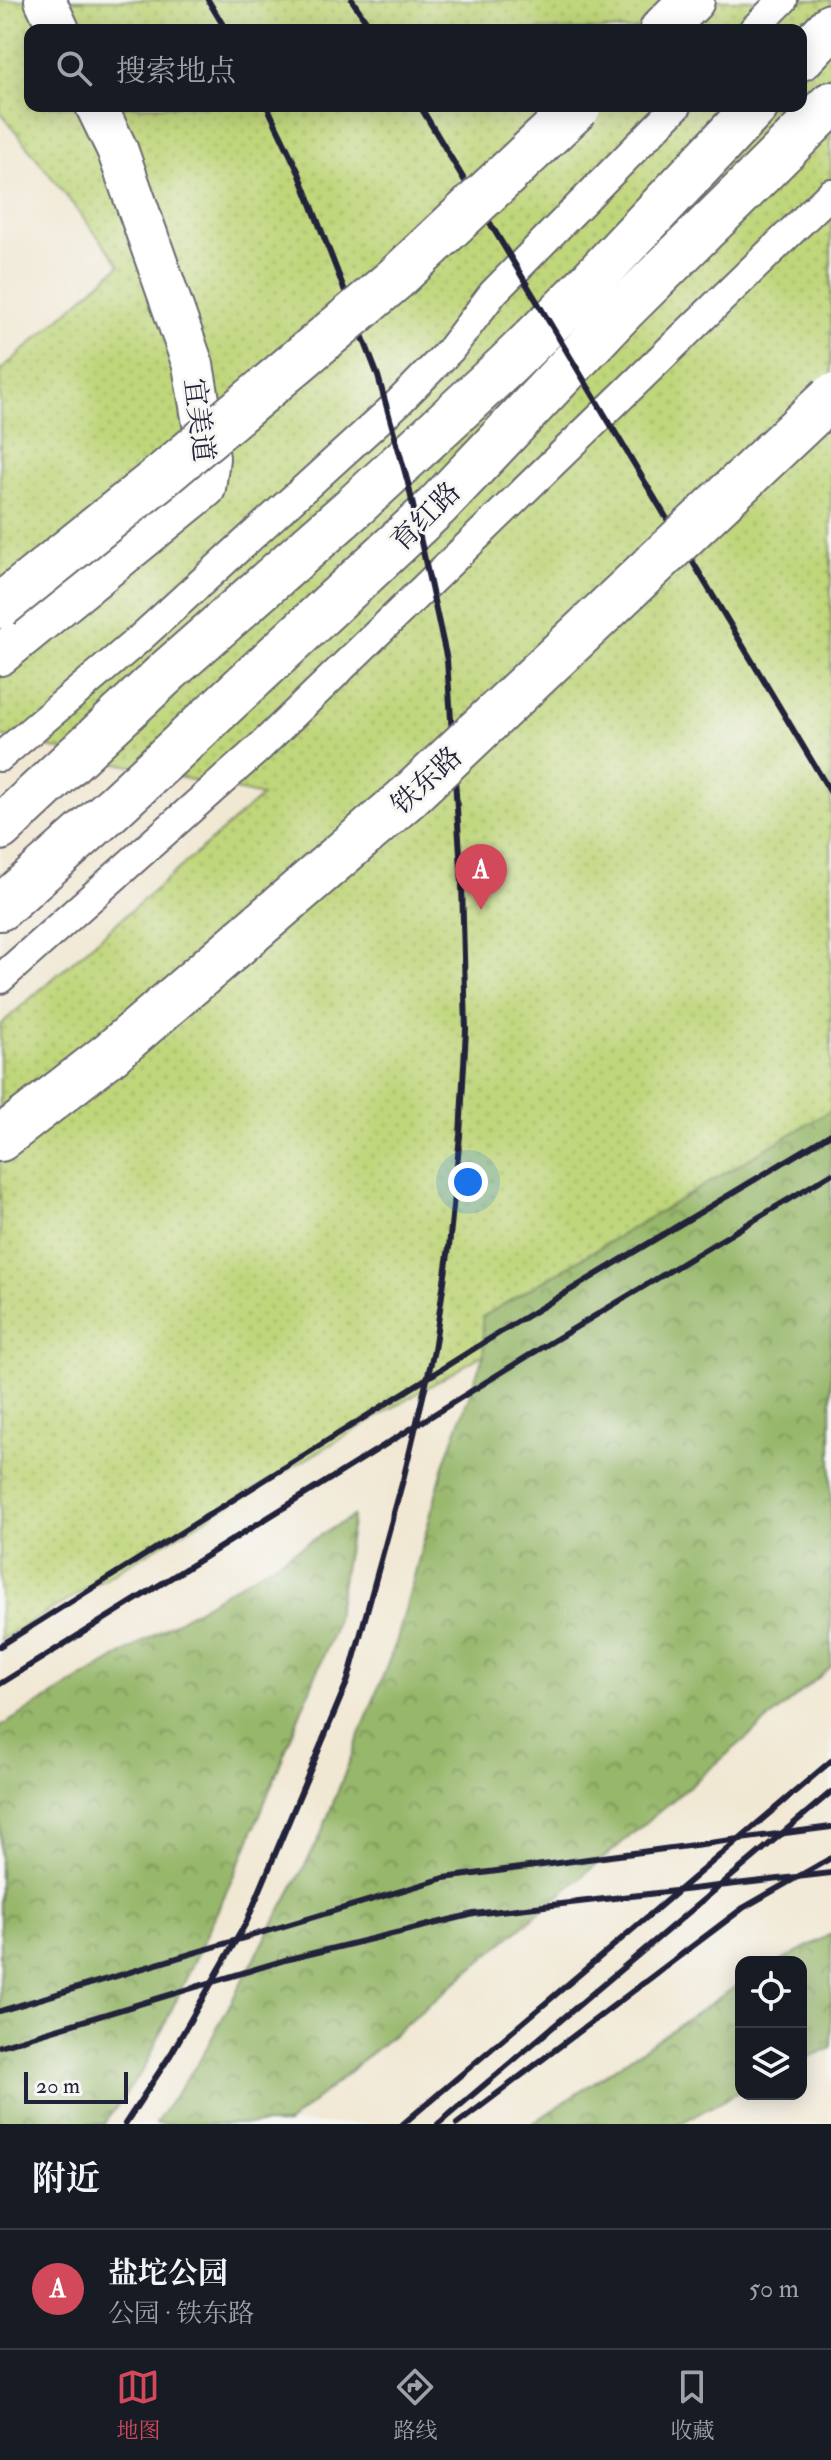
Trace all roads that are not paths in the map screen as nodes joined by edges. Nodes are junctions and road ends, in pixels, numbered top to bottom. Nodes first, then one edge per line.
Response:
1 (45, 0) edge
2 (692, 0) edge
3 (783, 0) edge
4 (56, 24) edge
5 (668, 24) edge
6 (759, 24) edge
7 (831, 26) edge
8 (807, 52) edge
9 (831, 104) edge
10 (99, 112) edge
11 (573, 112) edge
12 (671, 112) edge
13 (750, 112) edge
14 (831, 193) edge
15 (831, 397) edge
16 (0, 606) edge
17 (0, 655) edge
18 (0, 757) edge
19 (0, 828) edge
20 (0, 908) edge
21 (0, 979) edge
22 (0, 1139) edge

1 - 4 street
2 - 5 highway
3 - 6 street
7 - 8 highway
9 - 20 highway, 育红路
10 - 17 street, 宜美道
11 - 16 highway, bridge
12 - 18 street
13 - 19 highway, 育红路
14 - 21 street, 育红路
15 - 22 highway, 铁东路, bridge

